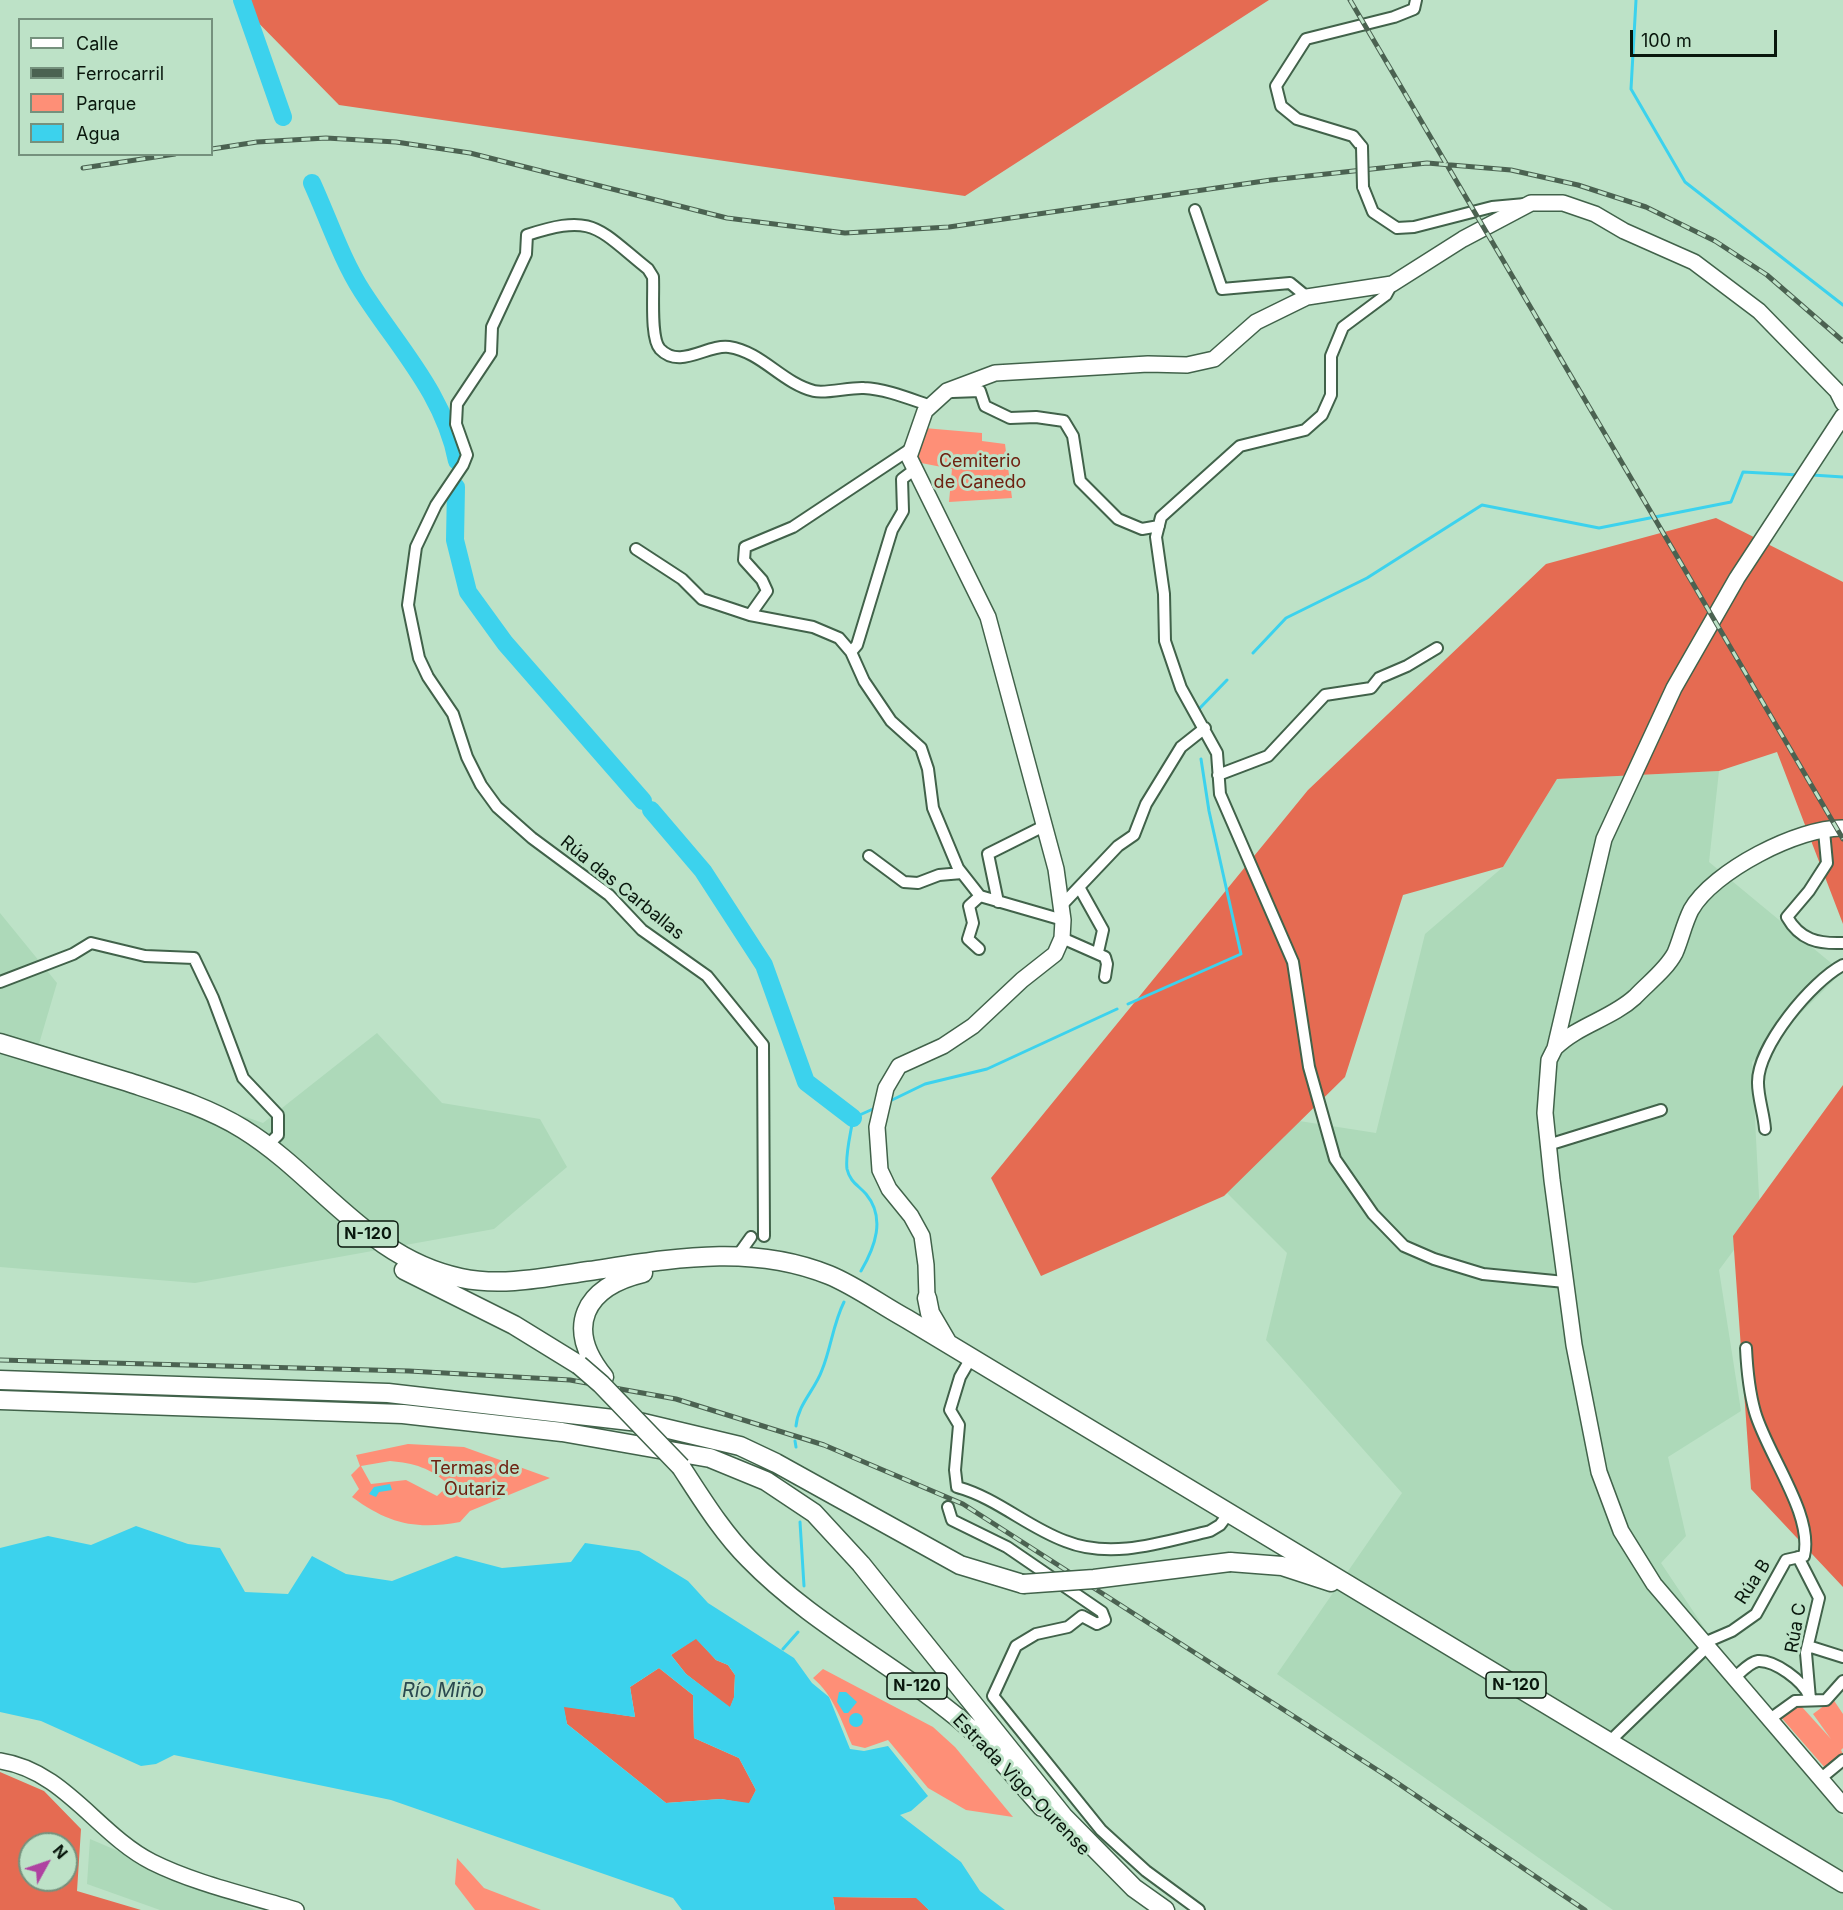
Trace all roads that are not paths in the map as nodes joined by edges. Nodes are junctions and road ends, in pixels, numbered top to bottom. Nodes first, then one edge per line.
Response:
1 (1416, 0) edge
2 (1531, 203) junction
3 (1195, 210) dead end
4 (1392, 284) junction
5 (1306, 297) junction
6 (946, 392) junction
7 (1843, 403) edge
8 (931, 406) junction
9 (1843, 416) edge
10 (912, 448) junction
11 (914, 470) junction
12 (1159, 526) junction
13 (636, 549) dead end
14 (750, 615) junction
15 (1437, 648) dead end
16 (851, 652) junction
17 (1205, 728) junction
18 (1218, 775) junction
19 (1044, 826) junction
20 (1843, 828) edge
21 (1824, 831) junction
22 (869, 856) dead end
23 (962, 873) junction
24 (1079, 887) junction
25 (980, 896) junction
26 (998, 902) junction
27 (1062, 913) junction
28 (1062, 938) junction
29 (1843, 944) edge
30 (979, 949) dead end
31 (1098, 952) junction
32 (1843, 965) edge
33 (1105, 977) dead end
34 (0, 982) edge
35 (0, 1042) edge
36 (1555, 1048) junction
37 (0, 1053) edge
38 (1661, 1110) dead end
39 (1765, 1129) dead end
40 (1548, 1144) junction
41 (268, 1145) junction
42 (764, 1236) dead end
43 (751, 1237) dead end
44 (734, 1260) junction
45 (1565, 1282) junction
46 (927, 1298) junction
47 (907, 1319) junction
48 (949, 1345) junction
49 (1746, 1347) dead end
50 (971, 1358) junction
51 (0, 1380) edge
52 (0, 1400) edge
53 (681, 1467) junction
54 (948, 1507) dead end
55 (1229, 1513) junction
56 (1798, 1557) junction
57 (1382, 1605) junction
58 (1706, 1645) junction
59 (1808, 1646) junction
60 (1843, 1657) edge
61 (1734, 1678) junction
62 (1843, 1681) edge
63 (1810, 1699) junction
64 (1770, 1719) junction
65 (1610, 1741) junction
66 (1843, 1760) edge
67 (0, 1761) edge
68 (1820, 1779) junction
69 (1843, 1805) edge
70 (1843, 1883) edge
71 (296, 1910) edge
72 (1152, 1910) edge
73 (1164, 1910) edge
74 (1200, 1910) edge

1 - 2 street, bridge
2 - 4 street
2 - 7 street
3 - 5 street
4 - 5 street
4 - 12 street
5 - 6 street
6 - 8 street
6 - 12 street
8 - 10 street
8 - 42 street, Rúa das Carballas
9 - 36 street
10 - 11 street
10 - 14 street
11 - 16 street
11 - 19 street
12 - 17 street
13 - 14 street
14 - 16 street
15 - 18 street
16 - 23 street
17 - 18 street
17 - 24 street
18 - 45 street
19 - 26 street
19 - 27 street
20 - 21 street
21 - 29 street
21 - 36 street
22 - 23 street
23 - 25 street
24 - 27 street
24 - 31 street
25 - 26 street
25 - 30 street
26 - 27 street
27 - 28 street
28 - 31 street
28 - 46 street
31 - 33 street
32 - 39 street
34 - 41 street
35 - 41 highway, N-120
36 - 40 street
37 - 53 highway, N-120, bridge
38 - 40 street
40 - 45 street
41 - 44 highway, N-120
43 - 44 street
44 - 47 highway, N-120
44 - 53 highway, N-120, bridge
45 - 58 street
46 - 47 highway
46 - 48 highway
47 - 48 highway, N-120
48 - 50 highway, N-120
49 - 56 street
50 - 55 highway, N-120
50 - 55 street
51 - 57 highway, bridge
52 - 73 highway
53 - 72 highway, Estrada Vigo-Ourense / N-120
54 - 74 street
55 - 57 highway, N-120
56 - 58 street, Rúa B
56 - 59 street, Rúa C
57 - 65 highway, N-120
58 - 61 street
58 - 65 street
59 - 60 street
59 - 63 street, Rúa C
61 - 63 street
61 - 64 street
62 - 63 street
63 - 64 street
64 - 68 street
65 - 70 highway, N-120
66 - 68 street
67 - 71 street
68 - 69 street

